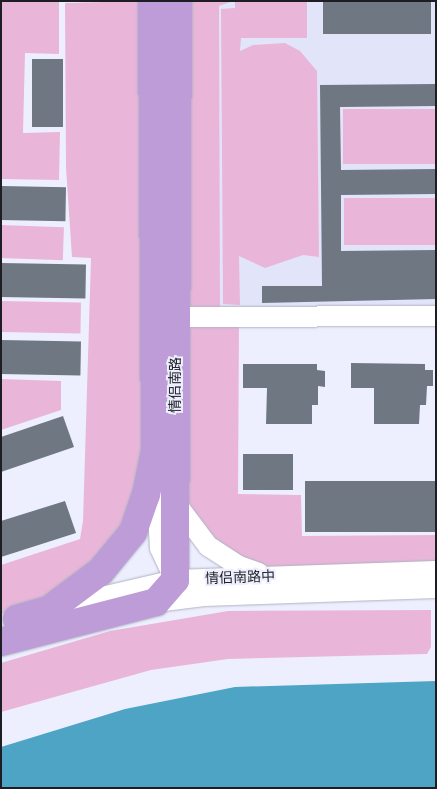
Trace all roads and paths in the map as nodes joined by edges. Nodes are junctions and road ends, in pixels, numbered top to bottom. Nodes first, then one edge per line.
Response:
1 (152, 1) edge
2 (178, 1) edge
3 (436, 316) edge
4 (176, 317) junction
5 (155, 451) junction
6 (175, 502) junction
7 (436, 571) edge
8 (268, 576) junction
9 (184, 588) junction
10 (436, 588) edge
11 (49, 610) junction
12 (1, 624) edge
13 (1, 642) edge

1 - 5 highway, 情侣南路
2 - 4 highway, 情侣南路
3 - 4 street
4 - 6 highway, 情侣南路
5 - 9 street
5 - 11 highway, 情侣南路
6 - 8 street
6 - 9 highway, 情侣南路
7 - 8 street, 情侣南路中
8 - 9 street, 情侣南路中
9 - 10 street, 情侣南路中
9 - 11 street, 情侣南路中
9 - 13 highway
11 - 12 highway, 情侣南路

